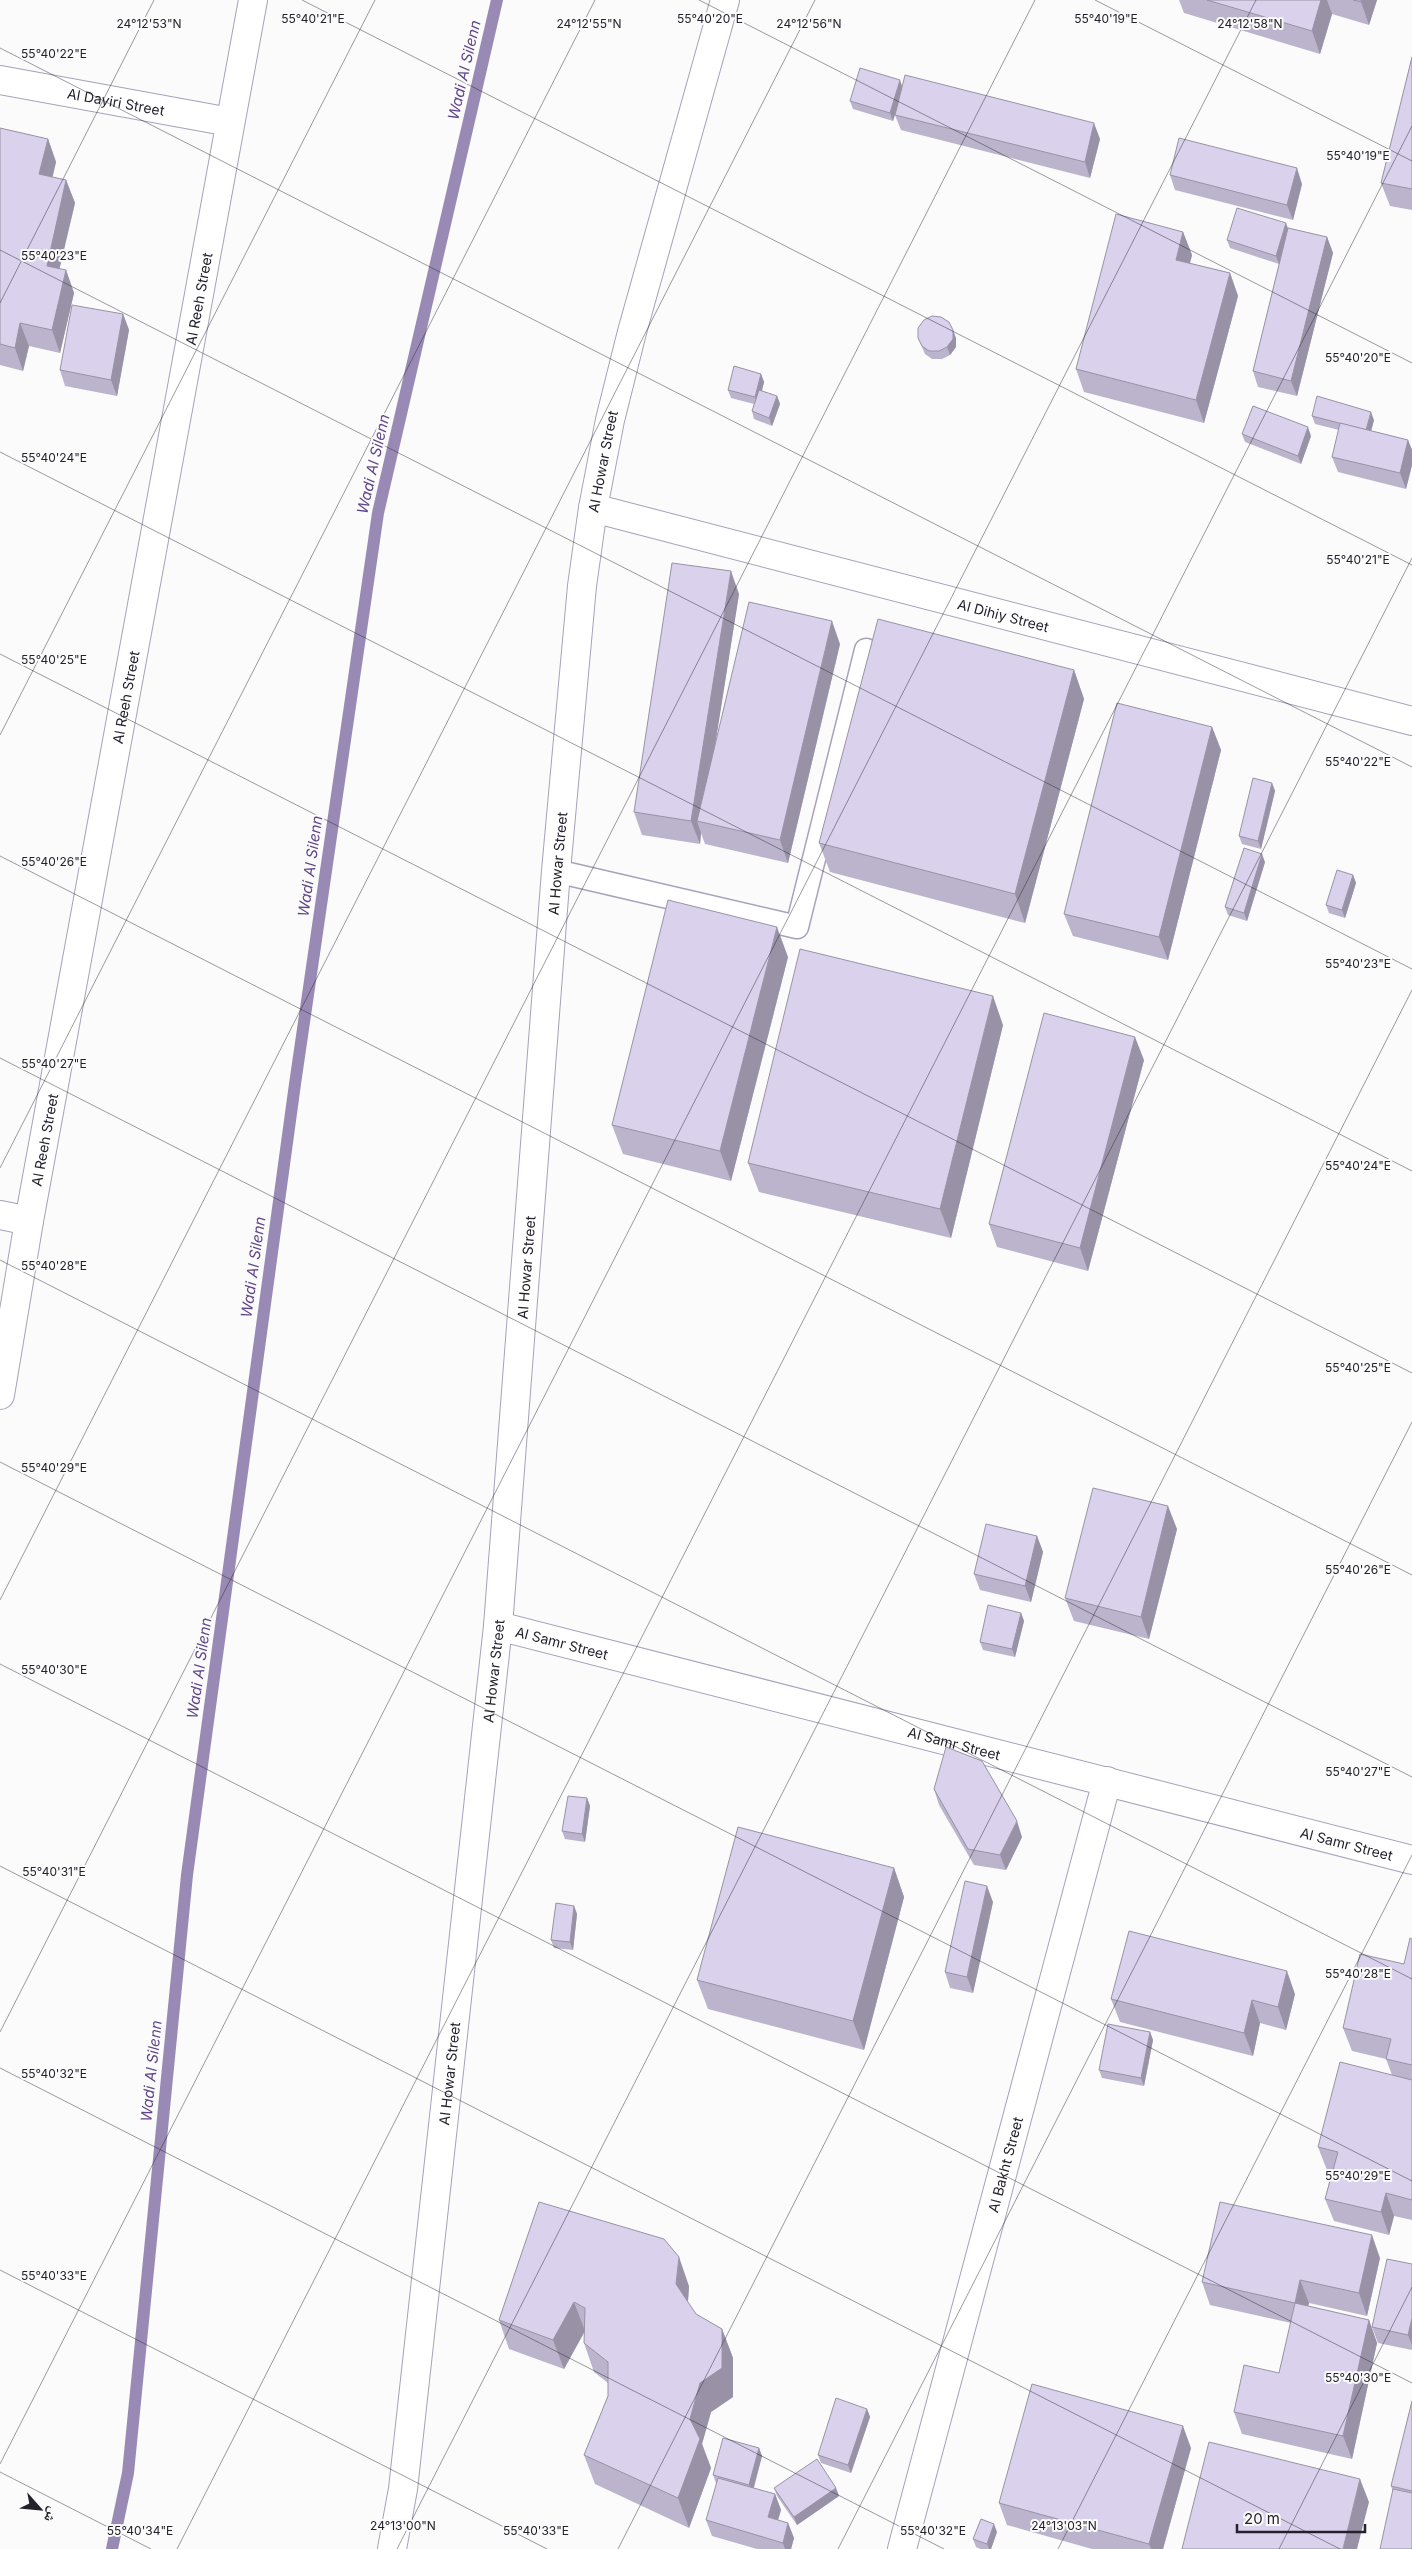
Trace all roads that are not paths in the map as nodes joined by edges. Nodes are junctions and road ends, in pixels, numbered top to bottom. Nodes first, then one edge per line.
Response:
1 (253, 0) edge
2 (725, 0) edge
3 (0, 80) edge
4 (230, 122) junction
5 (593, 508) junction
6 (866, 650) dead end
7 (1412, 721) edge
8 (556, 871) junction
9 (0, 1215) edge
10 (29, 1220) junction
11 (0, 1394) edge
12 (498, 1626) junction
13 (1107, 1782) junction
14 (1412, 1860) edge
15 (392, 2549) edge
16 (902, 2549) edge

1 - 4 street, Al Reeh Street
2 - 5 street, Al Howar Street
3 - 4 street, Al Dayiri Street
4 - 10 street, Al Reeh Street
5 - 7 street, Al Dihiy Street
5 - 8 street, Al Howar Street
6 - 8 lane
8 - 12 street, Al Howar Street
9 - 10 street
10 - 11 street, Al Reeh Street
12 - 13 street, Al Samr Street
12 - 15 street, Al Howar Street
13 - 14 street, Al Samr Street
13 - 16 street, Al Bakht Street

